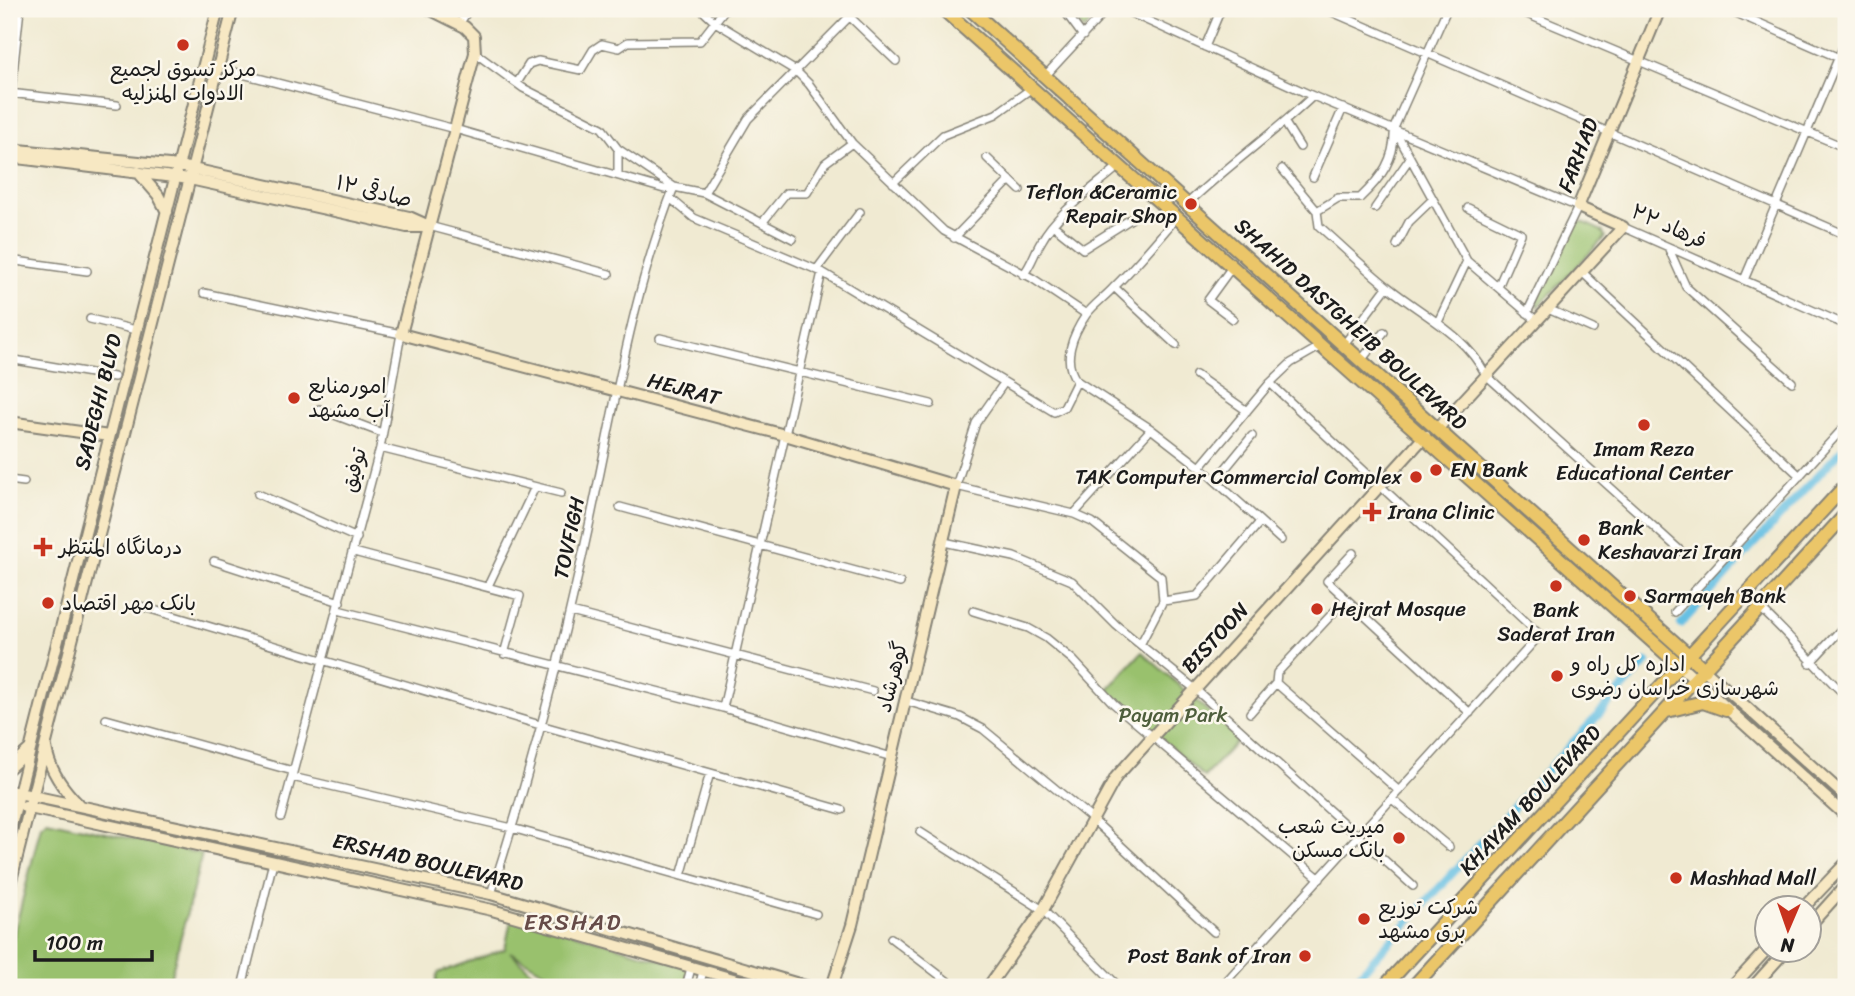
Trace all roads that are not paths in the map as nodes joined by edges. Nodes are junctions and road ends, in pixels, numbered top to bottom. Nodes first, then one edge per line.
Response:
1 (20, 9) edge
2 (121, 9) edge
3 (218, 9) edge
4 (233, 9) edge
5 (429, 9) edge
6 (469, 9) edge
7 (701, 9) edge
8 (725, 9) edge
9 (858, 9) edge
10 (943, 9) edge
11 (970, 9) edge
12 (1063, 9) edge
13 (1107, 9) edge
14 (1122, 9) edge
15 (1220, 9) edge
16 (1325, 9) edge
17 (1447, 9) edge
18 (1515, 9) edge
19 (1660, 9) edge
20 (1727, 9) edge
21 (144, 10) edge
22 (850, 17) junction
23 (715, 22) junction
24 (459, 24) junction
25 (1083, 36) junction
26 (1846, 40) edge
27 (1205, 47) junction
28 (475, 53) junction
29 (1428, 53) junction
30 (1843, 59) edge
31 (896, 61) dead end
32 (1638, 61) junction
33 (227, 70) dead end
34 (796, 71) junction
35 (1046, 75) junction
36 (517, 83) junction
37 (1032, 87) junction
38 (10, 93) edge
39 (1313, 96) junction
40 (117, 105) dead end
41 (1343, 108) junction
42 (9, 110) edge
43 (1285, 123) junction
44 (1394, 128) junction
45 (455, 129) junction
46 (1607, 131) junction
47 (1808, 131) junction
48 (852, 143) junction
49 (1300, 147) dead end
50 (1846, 148) edge
51 (9, 149) edge
52 (618, 149) junction
53 (183, 150) junction
54 (9, 157) edge
55 (987, 158) dead end
56 (1410, 158) junction
57 (1119, 166) junction
58 (139, 168) junction
59 (1282, 169) dead end
60 (178, 172) junction
61 (191, 174) junction
62 (618, 174) junction
63 (1313, 177) dead end
64 (1010, 180) junction
65 (893, 183) junction
66 (674, 187) junction
67 (1020, 190) dead end
68 (704, 193) junction
69 (670, 198) junction
70 (1433, 199) junction
71 (1187, 204) junction
72 (1777, 205) junction
73 (1578, 206) junction
74 (1375, 208) dead end
75 (1468, 208) dead end
76 (1317, 211) junction
77 (167, 212) junction
78 (860, 212) dead end
79 (1134, 217) dead end
80 (1176, 218) junction
81 (762, 223) junction
82 (429, 226) junction
83 (1054, 226) junction
84 (1623, 228) junction
85 (1846, 235) edge
86 (793, 239) dead end
87 (954, 239) junction
88 (1397, 245) dead end
89 (1668, 247) junction
90 (9, 260) edge
91 (1467, 261) junction
92 (1232, 267) junction
93 (87, 271) dead end
94 (820, 271) junction
95 (1582, 272) junction
96 (609, 274) dead end
97 (1023, 275) junction
98 (1744, 281) junction
99 (1114, 287) junction
100 (1387, 287) junction
101 (1497, 287) junction
102 (204, 293) dead end
103 (1548, 309) junction
104 (1527, 313) junction
105 (1086, 314) junction
106 (90, 319) dead end
107 (1233, 319) dead end
108 (1537, 321) junction
109 (1438, 322) junction
110 (1846, 325) edge
111 (1593, 329) dead end
112 (136, 330) junction
113 (1384, 332) dead end
114 (401, 334) junction
115 (660, 338) dead end
116 (1345, 343) junction
117 (1176, 345) dead end
118 (1321, 346) junction
119 (9, 359) edge
120 (1362, 359) junction
121 (800, 371) junction
122 (1196, 375) dead end
123 (1486, 376) junction
124 (114, 377) dead end
125 (1077, 381) junction
126 (1792, 382) dead end
127 (1003, 383) junction
128 (1270, 383) junction
129 (617, 391) junction
130 (930, 404) dead end
131 (319, 409) dead end
132 (1247, 411) junction
133 (9, 422) edge
134 (1846, 425) edge
135 (1438, 427) junction
136 (1152, 429) junction
137 (382, 433) junction
138 (785, 435) junction
139 (109, 436) junction
140 (1252, 436) dead end
141 (1425, 436) junction
142 (380, 448) junction
143 (1200, 467) junction
144 (1800, 476) junction
145 (9, 480) edge
146 (1216, 480) junction
147 (24, 482) dead end
148 (1846, 485) edge
149 (956, 486) junction
150 (535, 487) junction
151 (1380, 488) junction
152 (561, 493) dead end
153 (258, 494) dead end
154 (620, 507) dead end
155 (1074, 514) junction
156 (1846, 514) edge
157 (1261, 522) junction
158 (357, 538) junction
159 (1281, 540) dead end
160 (944, 542) junction
161 (761, 546) junction
162 (354, 552) junction
163 (1353, 553) dead end
164 (1684, 554) dead end
165 (214, 561) dead end
166 (900, 583) dead end
167 (488, 586) junction
168 (1346, 599) junction
169 (1163, 601) junction
170 (136, 605) dead end
171 (339, 606) junction
172 (1760, 608) junction
173 (973, 611) dead end
174 (571, 612) junction
175 (1675, 612) dead end
176 (1846, 624) edge
177 (1141, 643) junction
178 (738, 653) junction
179 (504, 654) junction
180 (1690, 654) junction
181 (323, 658) junction
182 (1810, 663) junction
183 (1681, 666) junction
184 (556, 667) junction
185 (1705, 670) junction
186 (1696, 681) junction
187 (1276, 683) junction
188 (1195, 689) junction
189 (873, 691) dead end
190 (1846, 696) edge
191 (906, 701) junction
192 (723, 708) junction
193 (1726, 710) junction
194 (1667, 711) junction
195 (1250, 713) dead end
196 (1470, 713) junction
197 (106, 719) dead end
198 (540, 725) junction
199 (1152, 737) junction
200 (46, 741) junction
201 (30, 749) junction
202 (892, 757) junction
203 (9, 768) edge
204 (710, 773) junction
205 (293, 774) junction
206 (1399, 791) junction
207 (14, 792) edge
208 (32, 795) junction
209 (1846, 797) edge
210 (1392, 799) junction
211 (12, 804) edge
212 (79, 806) junction
213 (30, 808) junction
214 (842, 810) dead end
215 (1846, 816) edge
216 (281, 817) dead end
217 (1091, 818) junction
218 (512, 828) junction
219 (920, 832) dead end
220 (9, 833) edge
221 (1358, 837) junction
222 (1449, 848) dead end
223 (273, 862) junction
224 (1846, 863) edge
225 (681, 876) junction
226 (1320, 878) junction
227 (1846, 885) edge
228 (1413, 886) dead end
229 (9, 888) edge
230 (491, 894) junction
231 (1817, 894) edge
232 (1824, 909) edge
233 (1043, 910) junction
234 (816, 914) dead end
235 (604, 927) junction
236 (1214, 932) dead end
237 (891, 938) dead end
238 (598, 941) junction
239 (1754, 963) edge
240 (1774, 964) edge
241 (691, 968) junction
242 (703, 971) junction
243 (1228, 979) junction
244 (242, 987) edge
245 (686, 987) edge
246 (699, 987) edge
247 (761, 987) edge
248 (808, 987) edge
249 (832, 987) edge
250 (955, 987) edge
251 (988, 987) edge
252 (1119, 987) edge
253 (1221, 987) edge
254 (1238, 987) edge
255 (1384, 987) edge
256 (1413, 987) edge
257 (1732, 987) edge
258 (1753, 987) edge

1 - 38 street
2 - 21 street
3 - 53 main road, SADEGHI BLVD
4 - 61 main road, SADEGHI BLVD
5 - 24 main road
6 - 24 street
7 - 23 street
8 - 23 street
9 - 22 street
10 - 37 main road, SHAHID DASTGHEIB BOULEVARD
11 - 35 main road, SHAHID DASTGHEIB BOULEVARD
12 - 25 street
13 - 25 street
14 - 27 street
15 - 27 street
16 - 29 street
17 - 29 street
18 - 32 street
19 - 32 main road, FARHAD
20 - 30 street
22 - 31 street
22 - 34 street
23 - 34 street
23 - 36 street
24 - 28 main road
25 - 35 street
26 - 30 street
27 - 39 street
28 - 36 street
28 - 45 main road, توفیق
29 - 44 street
29 - 46 street
30 - 47 street
32 - 46 main road, FARHAD
32 - 47 street
33 - 45 street
34 - 48 street
34 - 68 street
35 - 71 main road, SHAHID DASTGHEIB BOULEVARD
36 - 52 street
37 - 57 main road, SHAHID DASTGHEIB BOULEVARD
37 - 65 street
38 - 40 street
38 - 42 street
39 - 41 street
39 - 43 street
41 - 44 street
41 - 63 street
43 - 49 street
43 - 71 street
44 - 56 street
44 - 73 street
44 - 76 street
45 - 62 street
45 - 82 main road, توفیق
46 - 72 street
46 - 73 main road, FARHAD
47 - 50 street
47 - 72 street
48 - 65 street
48 - 81 street
51 - 58 main road
52 - 62 street
52 - 66 street
53 - 58 main road
53 - 60 main road, SADEGHI BLVD
54 - 58 main road
55 - 64 street
56 - 70 street
56 - 74 street
57 - 80 main road, SHAHID DASTGHEIB BOULEVARD
57 - 83 street
58 - 60 main road, صادقی ۱۲
58 - 77 main road
59 - 76 street
60 - 61 main road, صادقی ۱۲
60 - 77 main road, SADEGHI BLVD
61 - 82 main road, صادقی ۱۲
61 - 200 main road, SADEGHI BLVD
62 - 66 street
64 - 67 street
64 - 87 street
65 - 87 street
66 - 68 street
66 - 69 street, TOVFIGH
68 - 81 street
69 - 94 street
69 - 129 street, TOVFIGH
70 - 88 street
70 - 91 street
71 - 116 main road, SHAHID DASTGHEIB BOULEVARD
72 - 85 street
72 - 98 street
73 - 84 main road, فرهاد ۲۲
73 - 104 street, FARHAD
75 - 101 street
76 - 100 street
77 - 112 main road, SADEGHI BLVD
78 - 94 street
79 - 83 street
80 - 92 main road, SHAHID DASTGHEIB BOULEVARD
80 - 99 street
81 - 86 street
82 - 96 street
82 - 114 main road, توفیق
83 - 97 street
84 - 89 street, فرهاد ۲۲
84 - 95 main road
87 - 97 street
89 - 98 street, فرهاد ۲۲
89 - 126 street
90 - 93 street
91 - 101 street
91 - 109 street
92 - 107 street
92 - 118 main road, SHAHID DASTGHEIB BOULEVARD
94 - 121 street
94 - 127 street
95 - 103 main road
95 - 144 street
97 - 105 street
98 - 110 street, فرهاد ۲۲
99 - 105 street
99 - 117 street
100 - 109 street
100 - 116 street
101 - 104 street
102 - 114 street
103 - 108 main road
103 - 111 street
104 - 108 street
105 - 125 street
106 - 112 street
108 - 123 main road
109 - 123 street
112 - 139 main road, SADEGHI BLVD
113 - 120 street
114 - 129 main road, HEJRAT
114 - 137 street, توفیق
115 - 121 street
116 - 120 main road, SHAHID DASTGHEIB BOULEVARD
118 - 128 street
118 - 141 main road, SHAHID DASTGHEIB BOULEVARD
119 - 124 street
120 - 135 main road, SHAHID DASTGHEIB BOULEVARD
121 - 130 street
121 - 138 street
122 - 132 street
123 - 135 main road
123 - 164 street
125 - 127 street
125 - 136 street
127 - 149 street, گوهرشاد
128 - 132 street
128 - 151 street
129 - 138 main road, HEJRAT
129 - 174 street, TOVFIGH
131 - 137 street
132 - 143 street
133 - 139 main road
134 - 144 street
135 - 180 main road, SHAHID DASTGHEIB BOULEVARD
136 - 143 street
136 - 155 street
137 - 142 street, توفیق
138 - 149 main road, HEJRAT
138 - 161 street
139 - 201 main road, SADEGHI BLVD
140 - 146 street
141 - 151 main road, BISTOON
141 - 183 main road, SHAHID DASTGHEIB BOULEVARD
142 - 150 street
142 - 158 street, توفیق
143 - 146 street
144 - 175 street
145 - 147 street
146 - 157 street
148 - 180 main road, KHAYAM BOULEVARD
149 - 155 street
149 - 160 main road, گوهرشاد
150 - 152 street
150 - 167 street
151 - 188 main road, BISTOON
151 - 196 street
153 - 158 street
154 - 161 street
155 - 169 street
156 - 172 main road, KHAYAM BOULEVARD
157 - 159 street
157 - 169 street
158 - 162 street, توفیق
160 - 177 street
160 - 191 main road, گوهرشاد
161 - 166 street
161 - 178 street
162 - 167 street
162 - 171 street, توفیق
163 - 168 street
165 - 171 street
167 - 179 street
168 - 187 street
168 - 196 street
169 - 177 street
170 - 181 street
171 - 179 street
171 - 181 street, توفیق
172 - 182 street
172 - 185 main road, KHAYAM BOULEVARD
173 - 199 street
174 - 178 street
174 - 184 street, TOVFIGH
176 - 182 street
177 - 188 street
178 - 189 street
178 - 192 street
179 - 184 street
180 - 183 main road, KHAYAM BOULEVARD
180 - 185 main road, SHAHID DASTGHEIB BOULEVARD
181 - 198 street
181 - 205 street, توفیق
182 - 190 street
183 - 186 main road
183 - 255 main road, KHAYAM BOULEVARD
184 - 192 street
184 - 198 street, TOVFIGH
185 - 186 main road, KHAYAM BOULEVARD
185 - 209 main road
186 - 193 main road
186 - 194 main road, KHAYAM BOULEVARD
187 - 195 street
187 - 206 street
188 - 199 main road, BISTOON
188 - 221 street
191 - 202 main road, گوهرشاد
191 - 217 street
192 - 202 street
193 - 194 main road
193 - 215 main road
194 - 256 main road, KHAYAM BOULEVARD
196 - 206 street
197 - 205 street
198 - 204 street
198 - 218 street, TOVFIGH
199 - 217 main road, BISTOON
199 - 226 street
200 - 208 main road, SADEGHI BLVD
200 - 212 main road
201 - 203 main road
201 - 207 main road, SADEGHI BLVD
202 - 249 main road, گوهرشاد
204 - 214 street
204 - 225 street
205 - 216 street, توفیق
205 - 218 street
206 - 210 street
207 - 208 main road, ERSHAD BOULEVARD
207 - 211 main road, SADEGHI BLVD
208 - 212 main road, ERSHAD BOULEVARD
208 - 213 main road, SADEGHI BLVD
210 - 221 street
210 - 222 street
211 - 213 main road, ERSHAD BOULEVARD
211 - 220 main road, SADEGHI BLVD
212 - 230 main road, ERSHAD BOULEVARD
213 - 223 main road, ERSHAD BOULEVARD
213 - 229 main road, SADEGHI BLVD
217 - 233 main road, BISTOON
217 - 236 street
218 - 225 street
218 - 230 street, TOVFIGH
219 - 233 street
221 - 226 street
221 - 228 street
223 - 238 main road, ERSHAD BOULEVARD
223 - 244 street
224 - 231 main road
225 - 234 street
226 - 243 street
227 - 232 main road
230 - 235 main road, ERSHAD BOULEVARD
233 - 251 main road, BISTOON
233 - 252 street
235 - 238 main road
235 - 248 main road, ERSHAD BOULEVARD
237 - 250 street
238 - 241 main road, ERSHAD BOULEVARD
239 - 257 main road
240 - 258 main road
241 - 242 main road, ERSHAD BOULEVARD
241 - 245 street
242 - 246 street
242 - 247 main road, ERSHAD BOULEVARD
243 - 253 street
243 - 254 street

